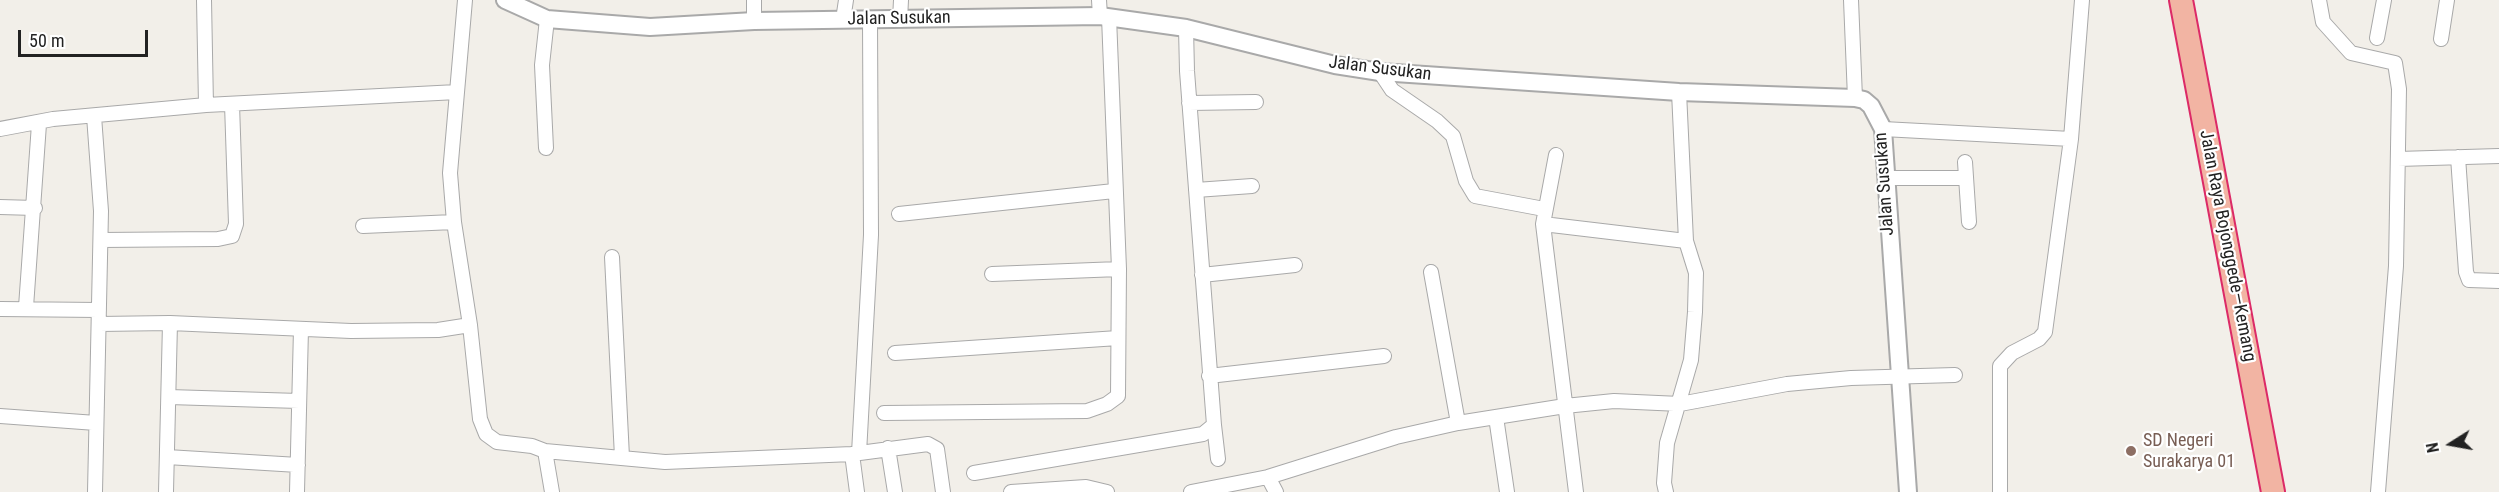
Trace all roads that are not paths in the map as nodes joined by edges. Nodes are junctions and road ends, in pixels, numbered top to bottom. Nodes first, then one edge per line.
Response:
1 (204, 0) edge
2 (465, 0) edge
3 (505, 0) edge
4 (754, 0) edge
5 (846, 0) edge
6 (901, 0) edge
7 (1851, 0) edge
8 (2082, 0) edge
9 (2181, 0) edge
10 (2319, 0) edge
11 (2384, 0) edge
12 (2447, 0) edge
13 (1103, 11) edge
14 (547, 19) junction
15 (843, 20) junction
16 (870, 20) junction
17 (900, 20) junction
18 (754, 21) junction
19 (1186, 28) junction
20 (2378, 38) dead end
21 (2441, 39) dead end
22 (1380, 72) junction
23 (457, 92) junction
24 (1679, 92) junction
25 (1855, 98) junction
26 (1190, 102) junction
27 (1256, 102) dead end
28 (232, 104) junction
29 (206, 105) junction
30 (94, 116) junction
31 (39, 124) junction
32 (0, 129) edge
33 (1883, 129) junction
34 (2071, 139) junction
35 (546, 148) dead end
36 (1556, 155) dead end
37 (2499, 156) edge
38 (2458, 157) junction
39 (2398, 159) junction
40 (1965, 162) dead end
41 (1887, 178) junction
42 (1965, 178) junction
43 (1252, 186) dead end
44 (1196, 190) junction
45 (1114, 191) junction
46 (0, 207) edge
47 (35, 208) junction
48 (1544, 209) junction
49 (899, 214) dead end
50 (454, 222) junction
51 (1969, 222) dead end
52 (1543, 224) junction
53 (363, 226) dead end
54 (101, 240) junction
55 (1686, 241) junction
56 (612, 257) dead end
57 (1295, 265) dead end
58 (1119, 269) junction
59 (1431, 272) dead end
60 (992, 274) dead end
61 (1202, 275) junction
62 (2499, 281) edge
63 (26, 307) junction
64 (0, 309) edge
65 (99, 317) junction
66 (170, 323) junction
67 (470, 325) junction
68 (301, 329) junction
69 (1118, 338) junction
70 (895, 352) dead end
71 (1384, 356) dead end
72 (1955, 375) dead end
73 (1209, 376) junction
74 (1899, 377) junction
75 (169, 397) junction
76 (299, 401) junction
77 (1680, 404) junction
78 (1565, 406) junction
79 (884, 413) dead end
80 (0, 416) edge
81 (1496, 417) junction
82 (96, 423) junction
83 (1458, 423) junction
84 (1214, 425) junction
85 (888, 448) junction
86 (545, 451) junction
87 (855, 454) junction
88 (167, 457) junction
89 (622, 457) junction
90 (1218, 459) dead end
91 (298, 465) junction
92 (974, 473) dead end
93 (1268, 477) junction
94 (95, 492) edge
95 (165, 492) edge
96 (297, 492) edge
97 (552, 492) edge
98 (857, 492) edge
99 (895, 492) edge
100 (943, 492) edge
101 (1011, 492) edge
102 (1107, 492) edge
103 (1191, 492) edge
104 (1276, 492) edge
105 (1507, 492) edge
106 (1576, 492) edge
107 (1666, 492) edge
108 (1908, 492) edge
109 (2000, 492) edge
110 (2273, 492) edge
111 (2378, 492) edge

1 - 29 street
2 - 23 street
3 - 14 street, Jalan Susukan
4 - 18 street
5 - 15 street
6 - 17 street
7 - 25 street
8 - 34 street
9 - 110 highway, Jalan Raya Bojonggede—Kemang
10 - 39 street
11 - 20 street
12 - 21 street
13 - 17 street, Jalan Susukan
13 - 19 street, Jalan Susukan
13 - 45 street
14 - 18 street, Jalan Susukan
14 - 35 street
15 - 16 street, Jalan Susukan
15 - 18 street, Jalan Susukan
16 - 17 street, Jalan Susukan
16 - 87 street
19 - 22 street, Jalan Susukan
19 - 26 street
22 - 24 street, Jalan Susukan
22 - 48 street
23 - 28 street
23 - 50 street
24 - 25 street, Jalan Susukan
24 - 55 street
25 - 33 street, Jalan Susukan
26 - 27 street
26 - 44 street
28 - 29 street
28 - 54 street
29 - 30 street
30 - 31 street
30 - 54 street
31 - 32 street
31 - 47 street
33 - 34 street
33 - 41 street, Jalan Susukan
34 - 109 street
36 - 48 street
37 - 38 street
38 - 39 street
38 - 62 street
39 - 111 street
40 - 42 street
41 - 42 street
41 - 74 street, Jalan Susukan
42 - 51 street
43 - 44 street
44 - 61 street
45 - 49 street
45 - 58 street
46 - 47 street
47 - 63 street
48 - 52 street
50 - 53 street
50 - 67 street
52 - 55 street
52 - 78 street
54 - 65 street
55 - 77 street
56 - 89 street
57 - 61 street
58 - 60 street
58 - 69 street
59 - 83 street
61 - 73 street
63 - 64 street
63 - 65 street
65 - 66 street
65 - 82 street
66 - 68 street
66 - 75 street
67 - 68 street
67 - 86 street
68 - 76 street
69 - 70 street
69 - 79 street
71 - 73 street
72 - 74 street
73 - 84 street
74 - 77 street
74 - 108 street, Jalan Susukan
75 - 76 street
75 - 88 street
76 - 91 street
77 - 78 street
77 - 107 street
78 - 81 street
78 - 106 street
80 - 82 street
81 - 83 street
81 - 105 street
82 - 94 street
83 - 93 street
84 - 90 street
84 - 92 street
85 - 87 street
85 - 99 street
85 - 100 street
86 - 89 street
86 - 97 street
87 - 89 street
87 - 98 street
88 - 91 street
88 - 95 street
91 - 96 street
93 - 103 street
93 - 104 street
101 - 102 street

